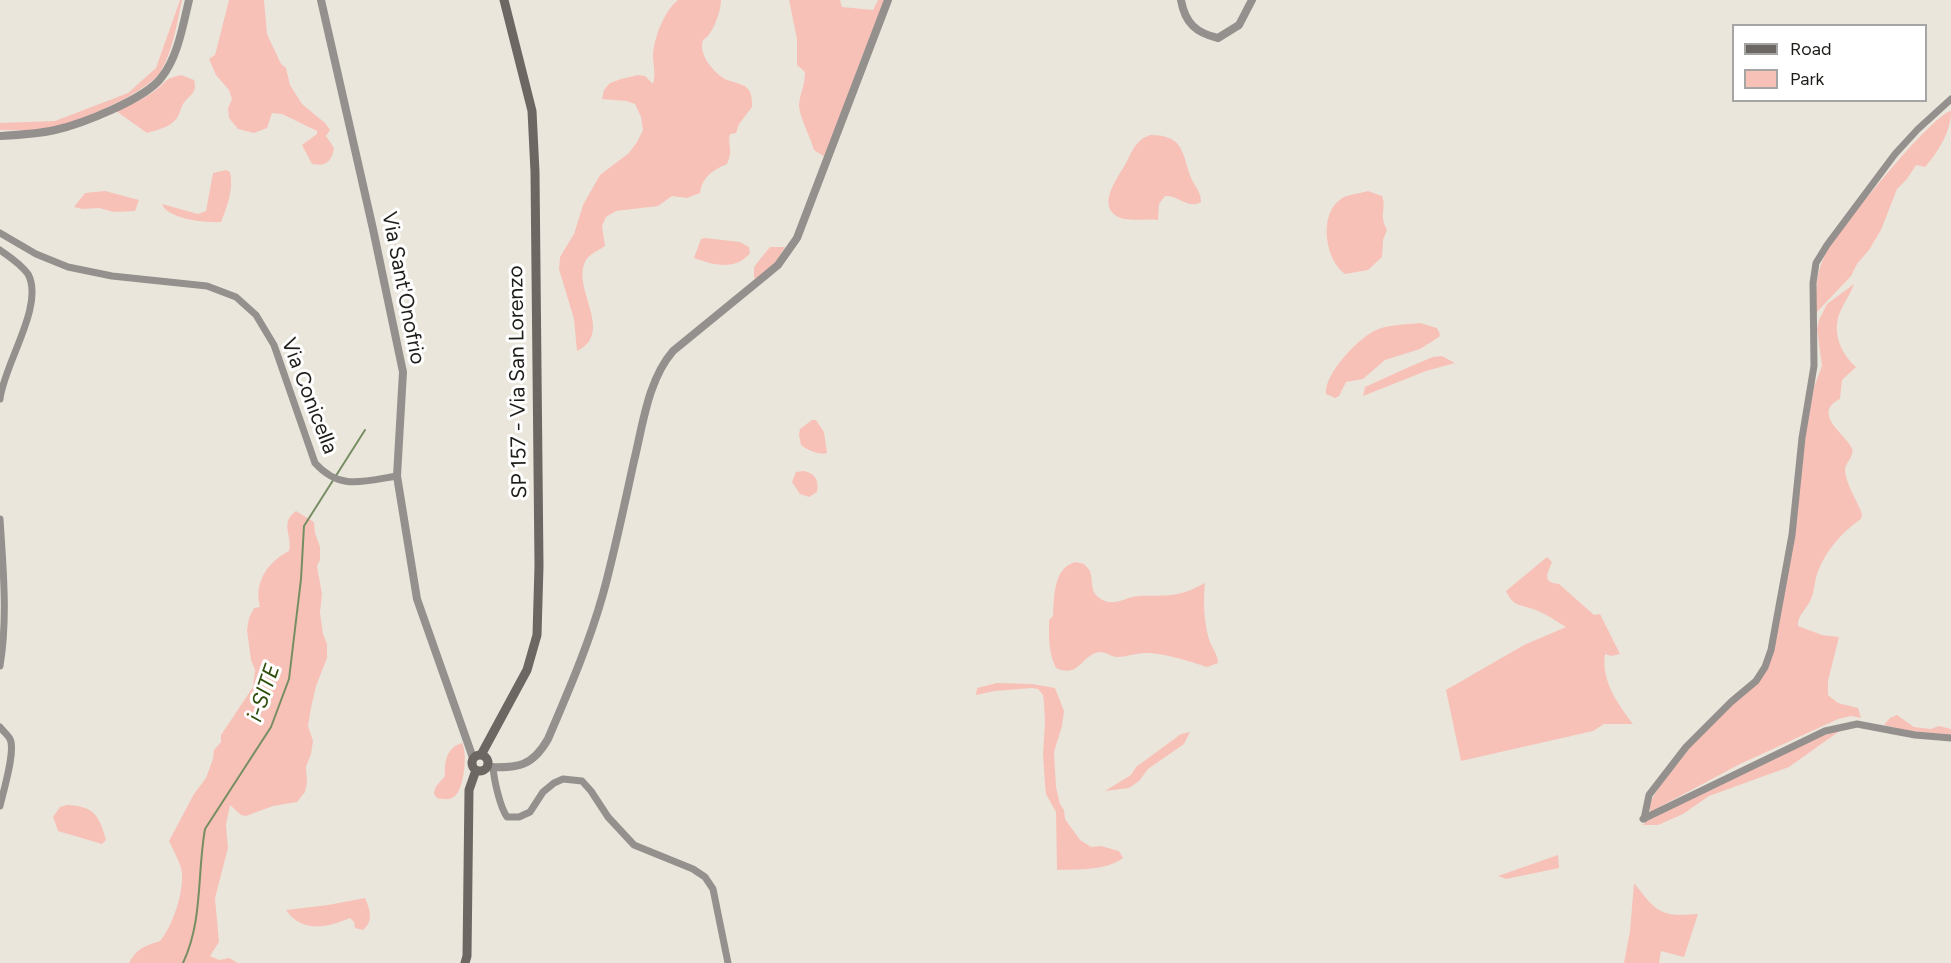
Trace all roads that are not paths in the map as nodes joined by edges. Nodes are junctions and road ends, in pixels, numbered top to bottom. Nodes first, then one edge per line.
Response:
1 (189, 0) edge
2 (321, 0) edge
3 (504, 0) edge
4 (888, 0) edge
5 (1180, 0) edge
6 (1252, 0) edge
7 (1951, 99) edge
8 (0, 136) edge
9 (0, 233) edge
10 (0, 250) edge
11 (0, 399) edge
12 (397, 476) junction
13 (0, 519) edge
14 (0, 666) edge
15 (0, 728) edge
16 (1951, 738) edge
17 (477, 756) junction
18 (490, 767) junction
19 (476, 771) junction
20 (0, 807) edge
21 (465, 963) edge
22 (728, 963) edge

1 - 8 street
2 - 12 street, Via Sant'Onofrio
3 - 17 main road, SP 157 - Via San Lorenzo
4 - 18 street
5 - 6 street
7 - 16 street
9 - 12 street, Via Conicella
10 - 11 street
12 - 17 street, Via Sant'Onofrio
13 - 14 street
15 - 20 street
17 - 18 main road
17 - 19 main road
18 - 19 main road
18 - 22 street
19 - 21 main road

